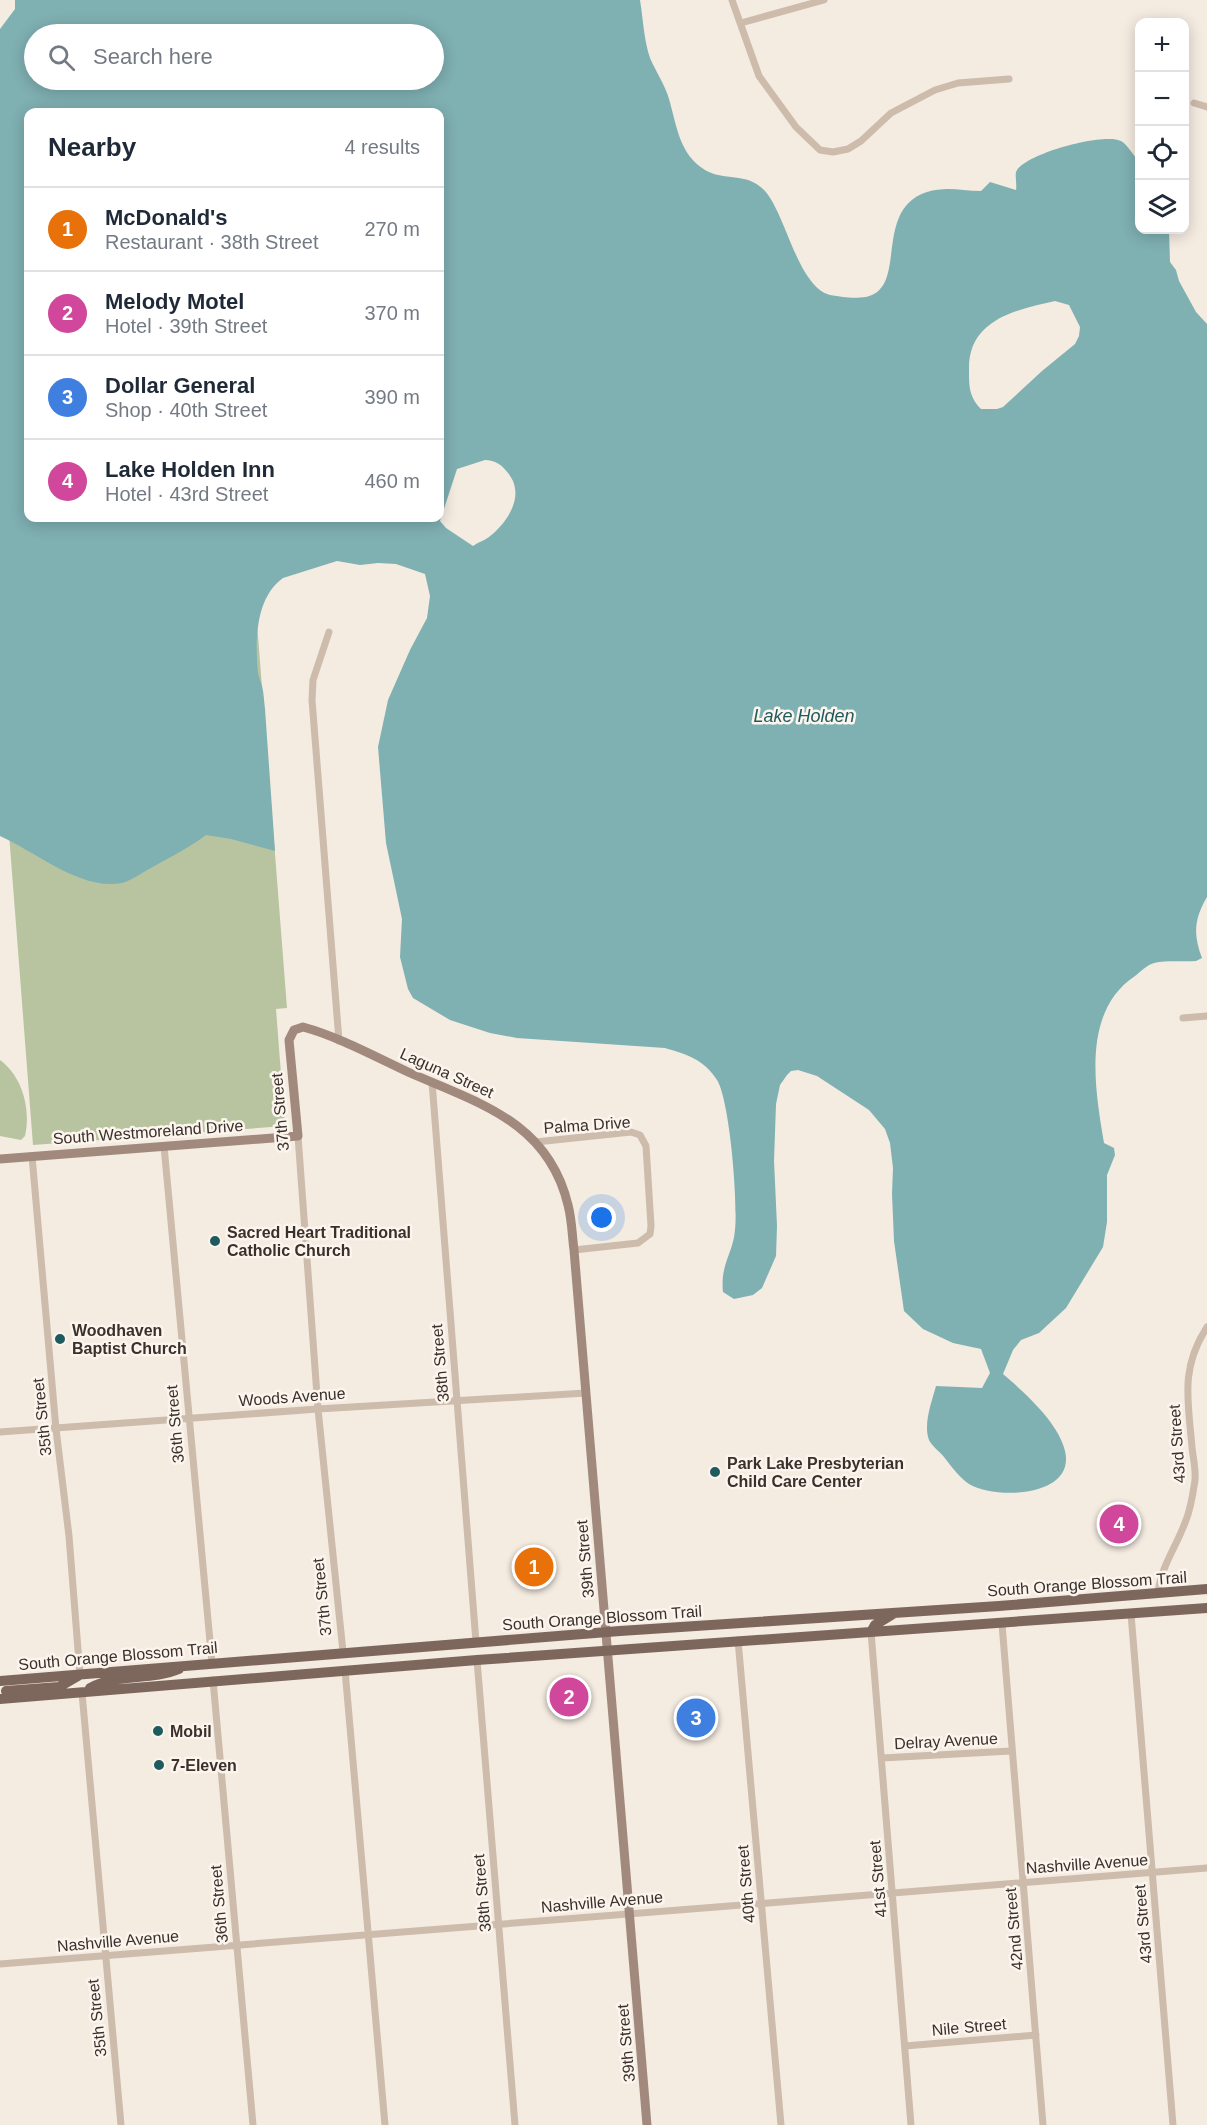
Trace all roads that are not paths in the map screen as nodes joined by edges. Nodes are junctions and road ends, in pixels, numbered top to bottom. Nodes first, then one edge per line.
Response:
1 (732, 0) edge
2 (824, 0) edge
3 (741, 23) junction
4 (1009, 79) dead end
5 (1194, 102) dead end
6 (1207, 107) edge
7 (329, 632) dead end
8 (1207, 1016) edge
9 (1183, 1018) dead end
10 (339, 1041) junction
11 (432, 1082) junction
12 (298, 1136) junction
13 (536, 1142) junction
14 (164, 1146) junction
15 (32, 1156) junction
16 (0, 1158) edge
17 (574, 1250) junction
18 (1207, 1327) edge
19 (586, 1393) junction
20 (457, 1401) junction
21 (318, 1409) junction
22 (188, 1418) junction
23 (56, 1428) junction
24 (0, 1432) edge
25 (1207, 1589) edge
26 (1158, 1593) junction
27 (1207, 1608) edge
28 (897, 1612) junction
29 (1131, 1614) junction
30 (1002, 1624) junction
31 (606, 1632) junction
32 (871, 1632) junction
33 (738, 1640) junction
34 (476, 1642) junction
35 (608, 1650) junction
36 (343, 1653) junction
37 (477, 1660) junction
38 (212, 1663) junction
39 (188, 1665) junction
40 (345, 1670) junction
41 (80, 1675) junction
42 (213, 1680) junction
43 (0, 1681) edge
44 (0, 1691) edge
45 (82, 1693) junction
46 (0, 1699) edge
47 (1011, 1751) junction
48 (882, 1758) junction
49 (1207, 1868) edge
50 (1152, 1873) junction
51 (1023, 1882) junction
52 (893, 1893) junction
53 (761, 1903) junction
54 (630, 1913) junction
55 (498, 1924) junction
56 (368, 1934) junction
57 (236, 1945) junction
58 (104, 1957) junction
59 (0, 1964) edge
60 (1036, 2034) junction
61 (905, 2046) junction
62 (121, 2125) edge
63 (253, 2125) edge
64 (385, 2125) edge
65 (515, 2125) edge
66 (647, 2125) edge
67 (781, 2125) edge
68 (911, 2125) edge
69 (1043, 2125) edge
70 (1173, 2125) edge

1 - 3 street
2 - 3 street
3 - 4 street
5 - 6 street
7 - 10 street
8 - 9 street
10 - 11 street, Laguna Street
10 - 12 street, 37th Street
11 - 13 street, Laguna Street
11 - 20 street, 38th Street
12 - 14 street, South Westmoreland Drive
12 - 21 street, 37th Street
13 - 17 street, 39th Street
13 - 17 street, Palma Drive
14 - 15 street, South Westmoreland Drive
14 - 22 street, 36th Street
15 - 16 street, South Westmoreland Drive
15 - 23 street, 35th Street
17 - 19 street, 39th Street
18 - 26 street, 43rd Street
19 - 20 street, Woods Avenue
19 - 31 street, 39th Street
20 - 21 street, Woods Avenue
20 - 34 street, 38th Street
21 - 22 street, Woods Avenue
21 - 36 street, 37th Street
22 - 23 street, Woods Avenue
22 - 38 street, 36th Street
23 - 24 street, Woods Avenue
23 - 41 street, 35th Street
25 - 26 main road, South Orange Blossom Trail
26 - 28 main road, South Orange Blossom Trail
27 - 29 main road, South Orange Blossom Trail
28 - 31 main road, South Orange Blossom Trail
28 - 32 main road
29 - 30 main road, South Orange Blossom Trail
29 - 50 street, 43rd Street
30 - 32 main road, South Orange Blossom Trail
30 - 47 street, 42nd Street
31 - 34 main road, South Orange Blossom Trail
31 - 35 street, 39th Street
32 - 33 main road, South Orange Blossom Trail
32 - 48 street, 41st Street
33 - 35 main road, South Orange Blossom Trail
33 - 53 street, 40th Street
34 - 36 main road, South Orange Blossom Trail
35 - 37 main road, South Orange Blossom Trail
35 - 54 street, 39th Street
36 - 38 main road, South Orange Blossom Trail
37 - 40 main road, South Orange Blossom Trail
37 - 55 street, 38th Street
38 - 39 main road, South Orange Blossom Trail
39 - 41 main road, South Orange Blossom Trail
39 - 45 main road
40 - 42 main road, South Orange Blossom Trail
40 - 56 street
41 - 43 main road, South Orange Blossom Trail
41 - 44 main road
42 - 45 main road, South Orange Blossom Trail
42 - 57 street, 36th Street
45 - 46 main road, South Orange Blossom Trail
45 - 58 street, 35th Street
47 - 48 street, Delray Avenue
47 - 51 street, 42nd Street
48 - 52 street, 41st Street
49 - 50 street, Nashville Avenue
50 - 51 street, Nashville Avenue
50 - 70 street, 43rd Street
51 - 52 street, Nashville Avenue
51 - 60 street, 42nd Street
52 - 53 street, Nashville Avenue
52 - 61 street, 41st Street
53 - 54 street, Nashville Avenue
53 - 67 street, 40th Street
54 - 55 street, Nashville Avenue
54 - 66 street, 39th Street
55 - 56 street, Nashville Avenue
55 - 65 street, 38th Street
56 - 57 street, Nashville Avenue
56 - 64 street
57 - 58 street, Nashville Avenue
57 - 63 street, 36th Street
58 - 59 street, Nashville Avenue
58 - 62 street, 35th Street
60 - 61 street, Nile Street
60 - 69 street, 42nd Street
61 - 68 street, 41st Street

